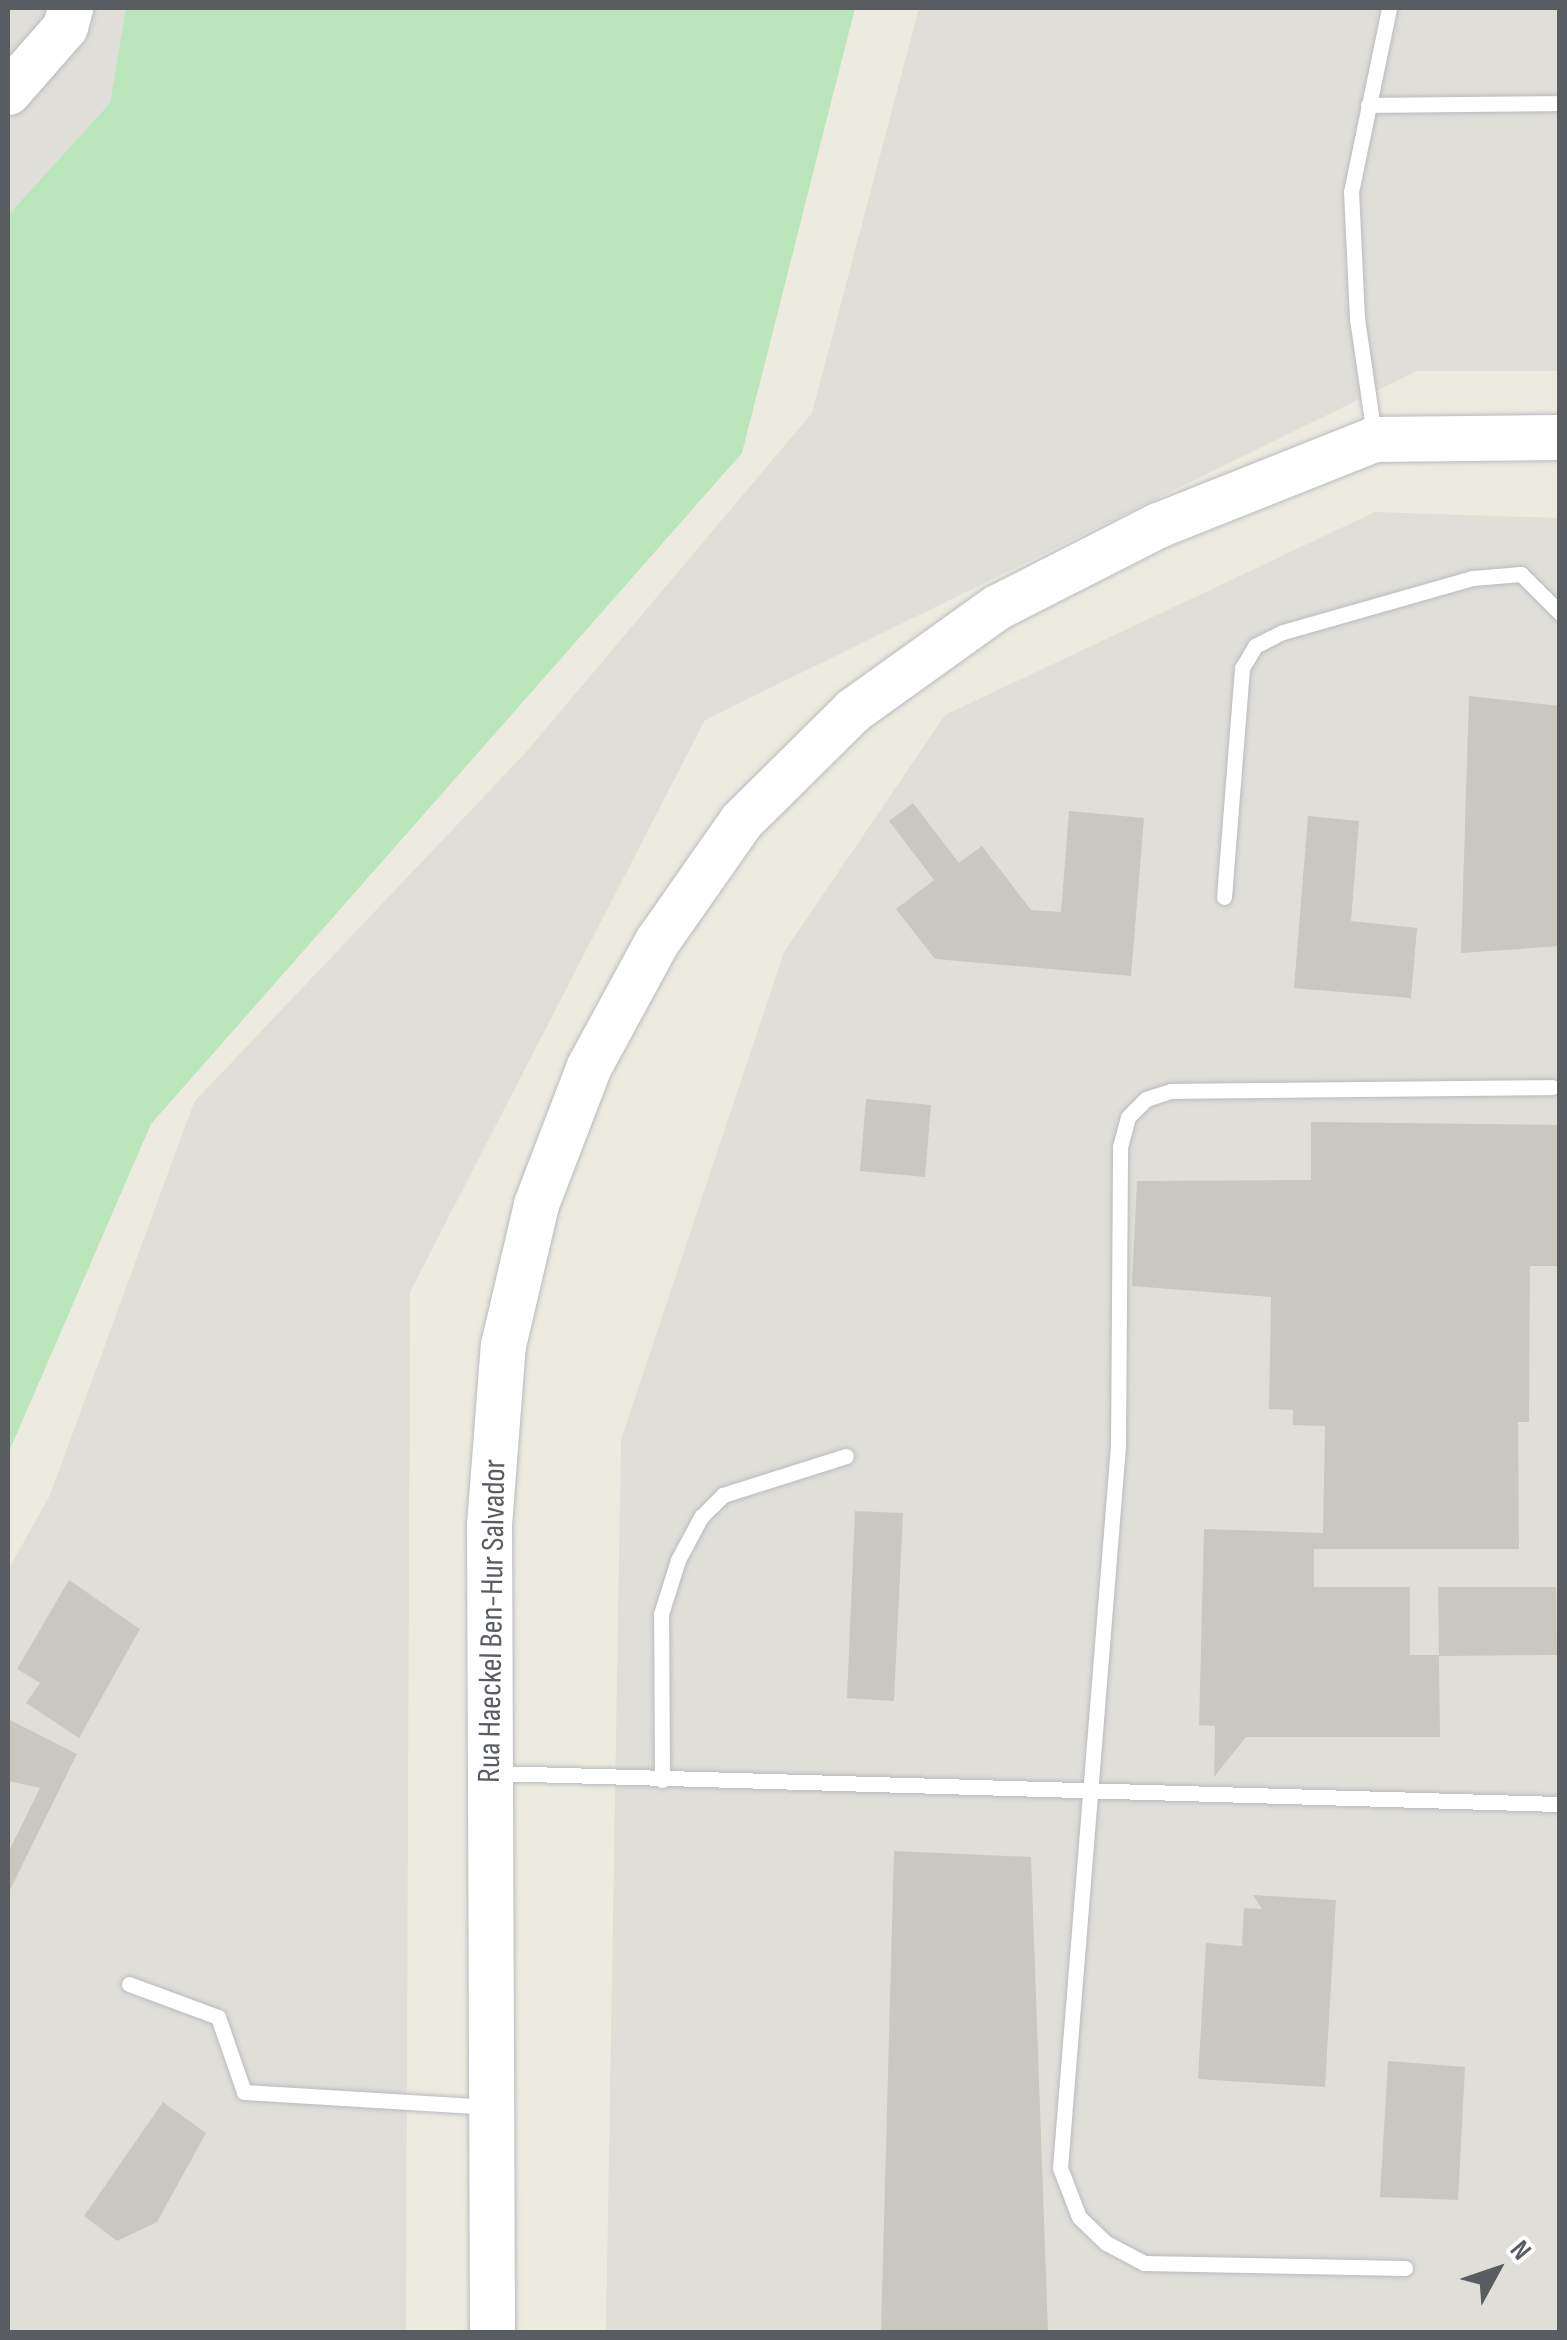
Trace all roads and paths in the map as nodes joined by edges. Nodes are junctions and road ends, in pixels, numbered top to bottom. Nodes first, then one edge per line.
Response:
1 (1389, 8) edge
2 (68, 17) edge
3 (8, 92) edge
4 (1560, 103) edge
5 (1368, 105) junction
6 (1560, 436) edge
7 (1374, 439) junction
8 (1560, 612) edge
9 (1224, 897) dead end
10 (1552, 1088) dead end
11 (846, 1456) dead end
12 (491, 1773) junction
13 (662, 1780) junction
14 (1090, 1792) junction
15 (1560, 1804) edge
16 (129, 1984) dead end
17 (492, 2107) junction
18 (1405, 2268) dead end
19 (492, 2332) edge

1 - 5 lane
2 - 3 street
4 - 5 lane
5 - 7 lane
6 - 7 street, Rua Haeckel Ben-Hur Salvador
7 - 12 street, Rua Haeckel Ben-Hur Salvador
8 - 9 lane
10 - 14 lane
11 - 13 lane
12 - 13 lane
12 - 17 street, Rua Haeckel Ben-Hur Salvador
13 - 14 lane
14 - 15 lane
14 - 18 lane
16 - 17 lane
17 - 19 street, Rua Haeckel Ben-Hur Salvador

